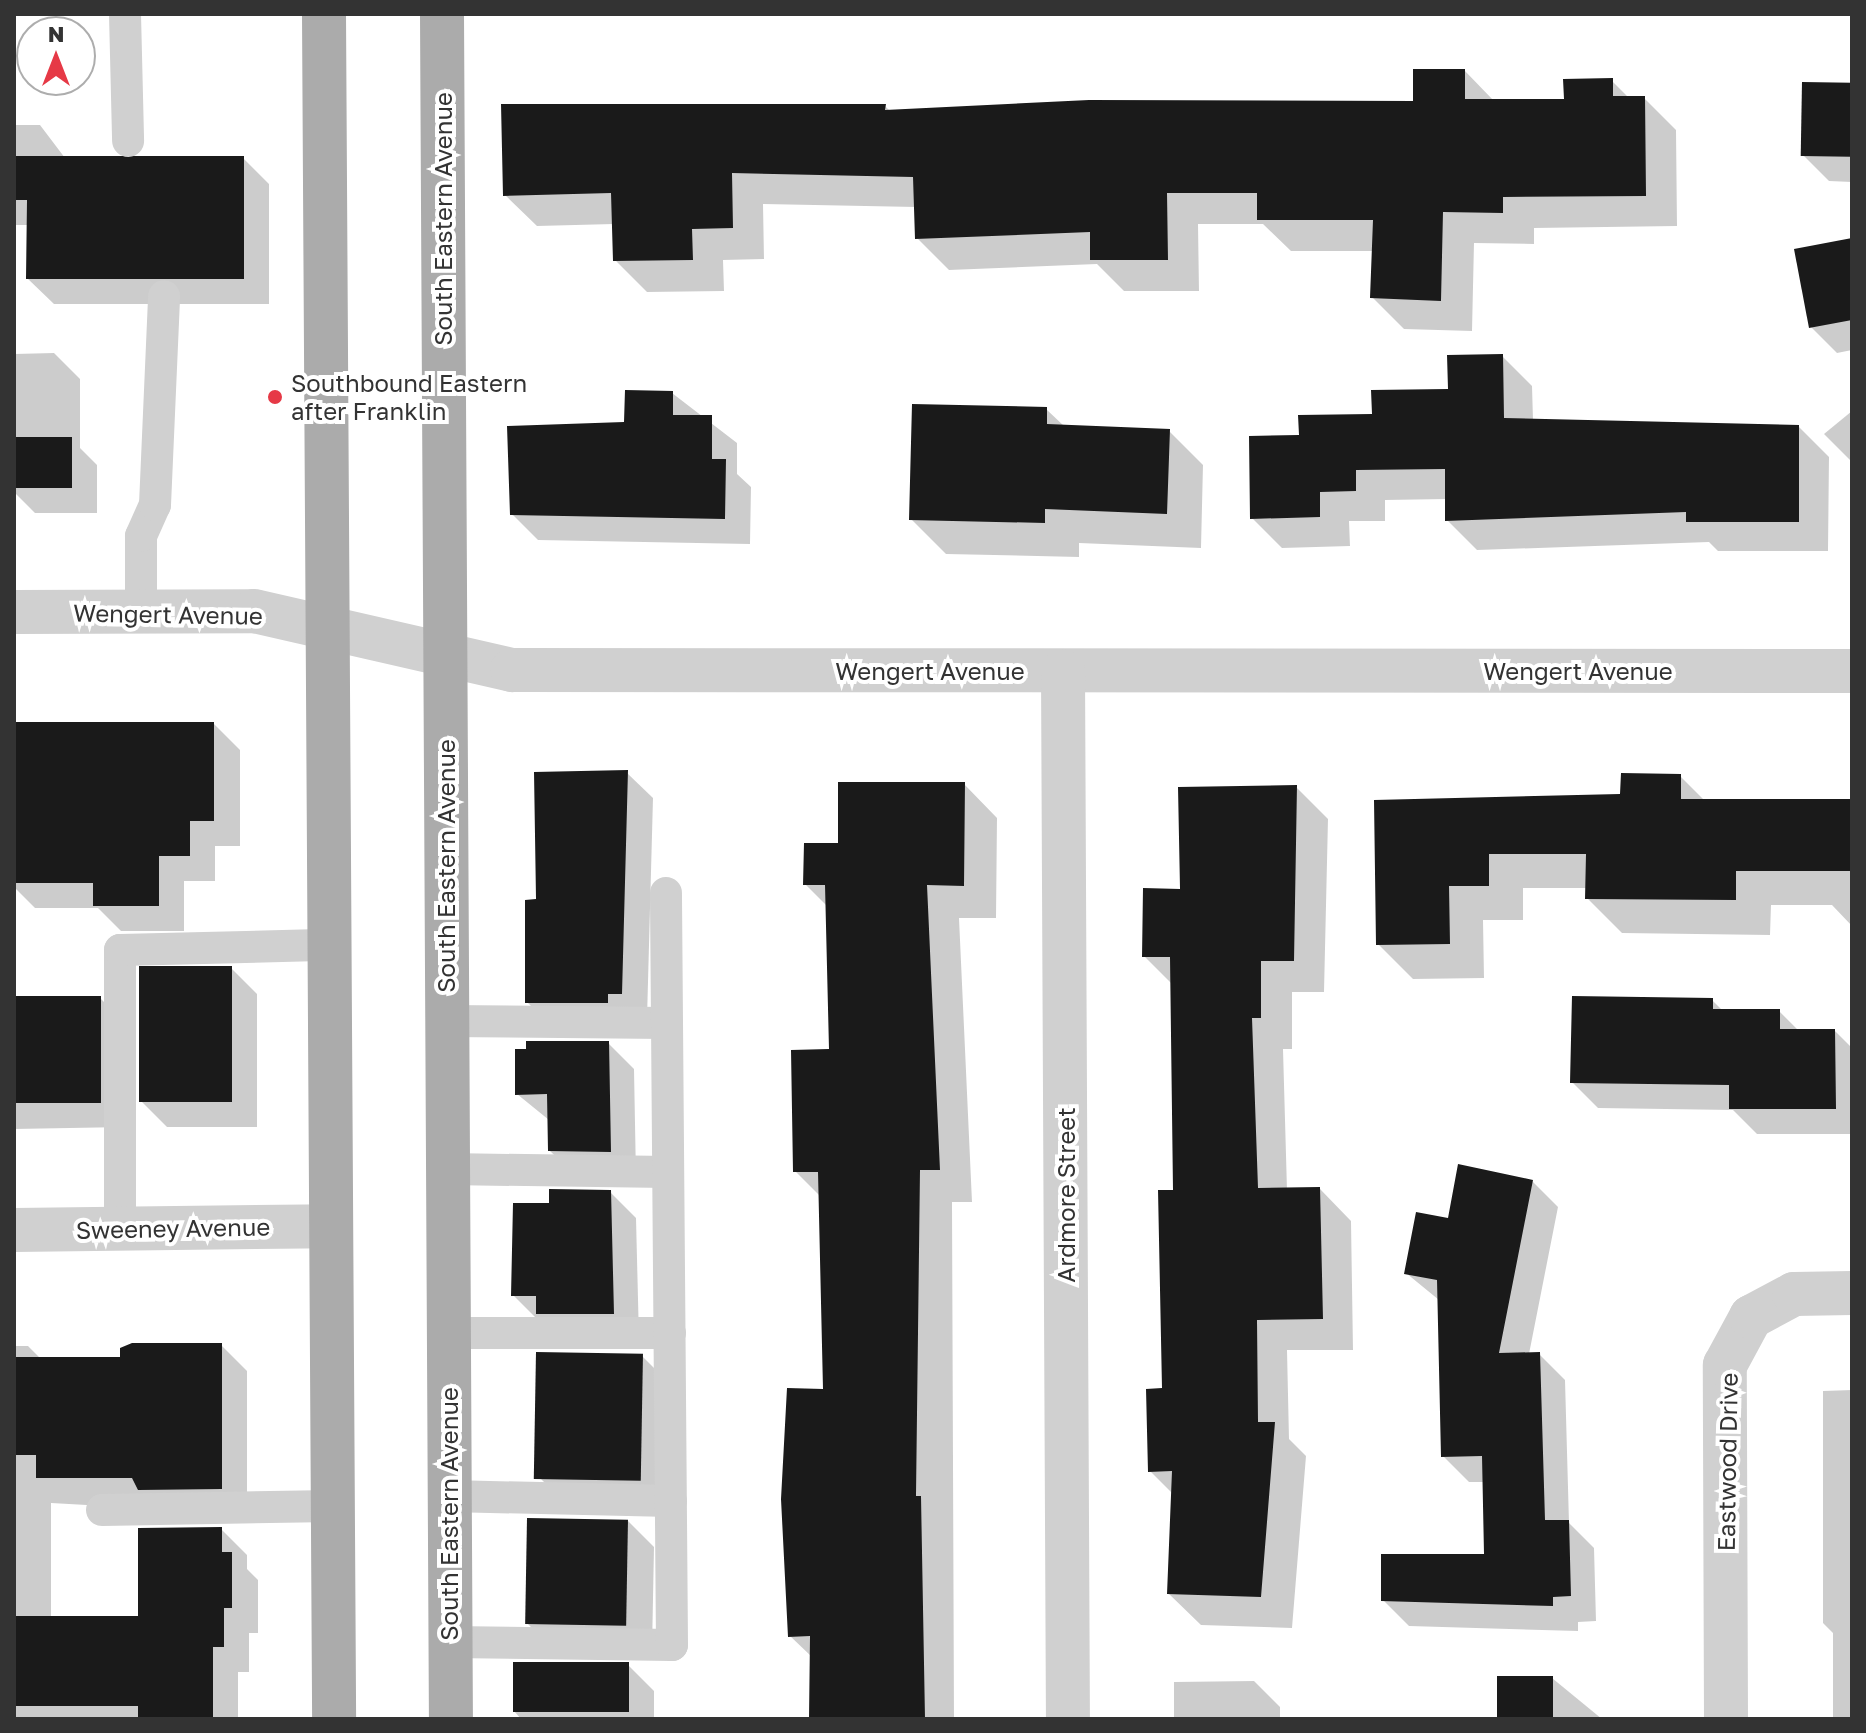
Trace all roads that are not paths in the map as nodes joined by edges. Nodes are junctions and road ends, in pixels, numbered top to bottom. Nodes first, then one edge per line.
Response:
1 (125, 14) edge
2 (324, 14) edge
3 (442, 14) edge
4 (128, 141) dead end
5 (164, 296) dead end
6 (141, 611) junction
7 (14, 612) edge
8 (327, 627) junction
9 (443, 653) junction
10 (1063, 671) junction
11 (1852, 671) edge
12 (666, 893) dead end
13 (330, 945) junction
14 (446, 1021) junction
15 (667, 1023) junction
16 (447, 1169) junction
17 (668, 1172) junction
18 (331, 1226) junction
19 (120, 1228) junction
20 (14, 1230) edge
21 (1852, 1293) edge
22 (448, 1333) junction
23 (670, 1333) junction
24 (449, 1496) junction
25 (671, 1501) junction
26 (333, 1506) junction
27 (102, 1510) dead end
28 (450, 1642) junction
29 (334, 1719) edge
30 (451, 1719) edge
31 (1068, 1719) edge
32 (1726, 1719) edge

1 - 4 lane
2 - 8 main road
3 - 9 main road, South Eastern Avenue
5 - 6 lane
6 - 7 street, Wengert Avenue
6 - 8 street, Wengert Avenue
8 - 9 street, Wengert Avenue
8 - 13 main road
9 - 10 street, Wengert Avenue
9 - 14 main road, South Eastern Avenue
10 - 11 street, Wengert Avenue
10 - 31 street, Ardmore Street
12 - 15 lane
13 - 18 main road
13 - 19 lane
14 - 15 lane
14 - 16 main road, South Eastern Avenue
15 - 17 lane
16 - 17 lane
16 - 22 main road, South Eastern Avenue
17 - 23 lane
18 - 19 street, Sweeney Avenue
18 - 26 main road
19 - 20 street, Sweeney Avenue
21 - 32 street, Eastwood Drive
22 - 23 lane
22 - 24 main road, South Eastern Avenue
23 - 25 lane
24 - 25 lane
24 - 28 main road, South Eastern Avenue
25 - 28 lane
26 - 27 lane
26 - 29 main road
28 - 30 main road, South Eastern Avenue

